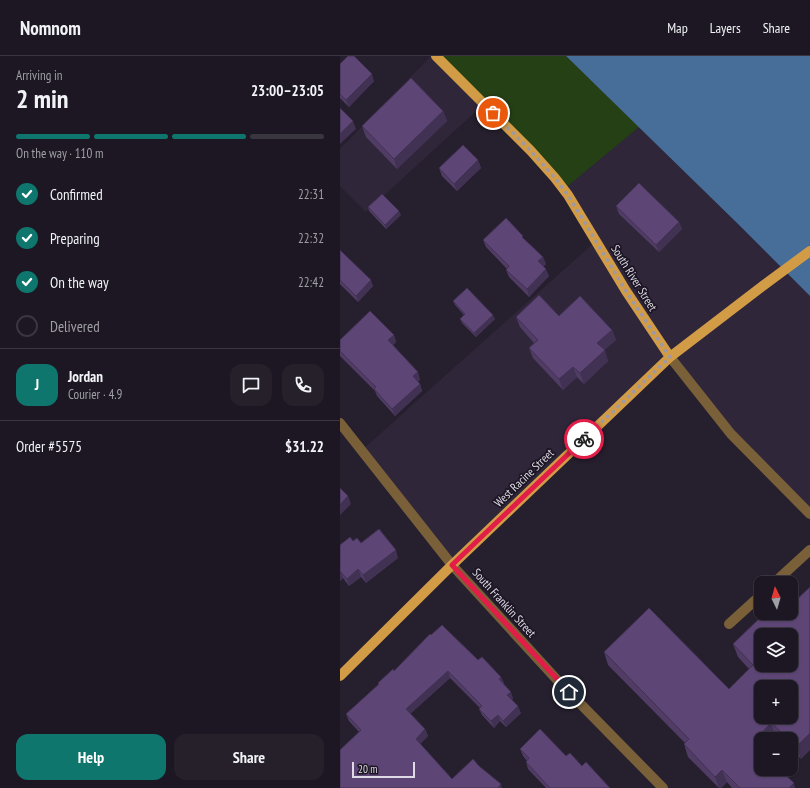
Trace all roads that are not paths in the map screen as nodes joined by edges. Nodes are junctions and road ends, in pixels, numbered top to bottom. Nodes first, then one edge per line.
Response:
1 (436, 56) edge
2 (810, 251) edge
3 (670, 357) junction
4 (340, 423) edge
5 (810, 514) edge
6 (810, 550) edge
7 (452, 565) junction
8 (782, 576) edge
9 (754, 601) edge
10 (729, 624) dead end
11 (340, 676) edge
12 (663, 788) edge

1 - 3 main road, South River Street
2 - 3 main road, West Racine Street
3 - 5 street, South River Street
3 - 7 main road, West Racine Street
4 - 7 street, South Franklin Street
6 - 8 street
7 - 11 main road, West Racine Street
7 - 12 street, South Franklin Street
9 - 10 street

